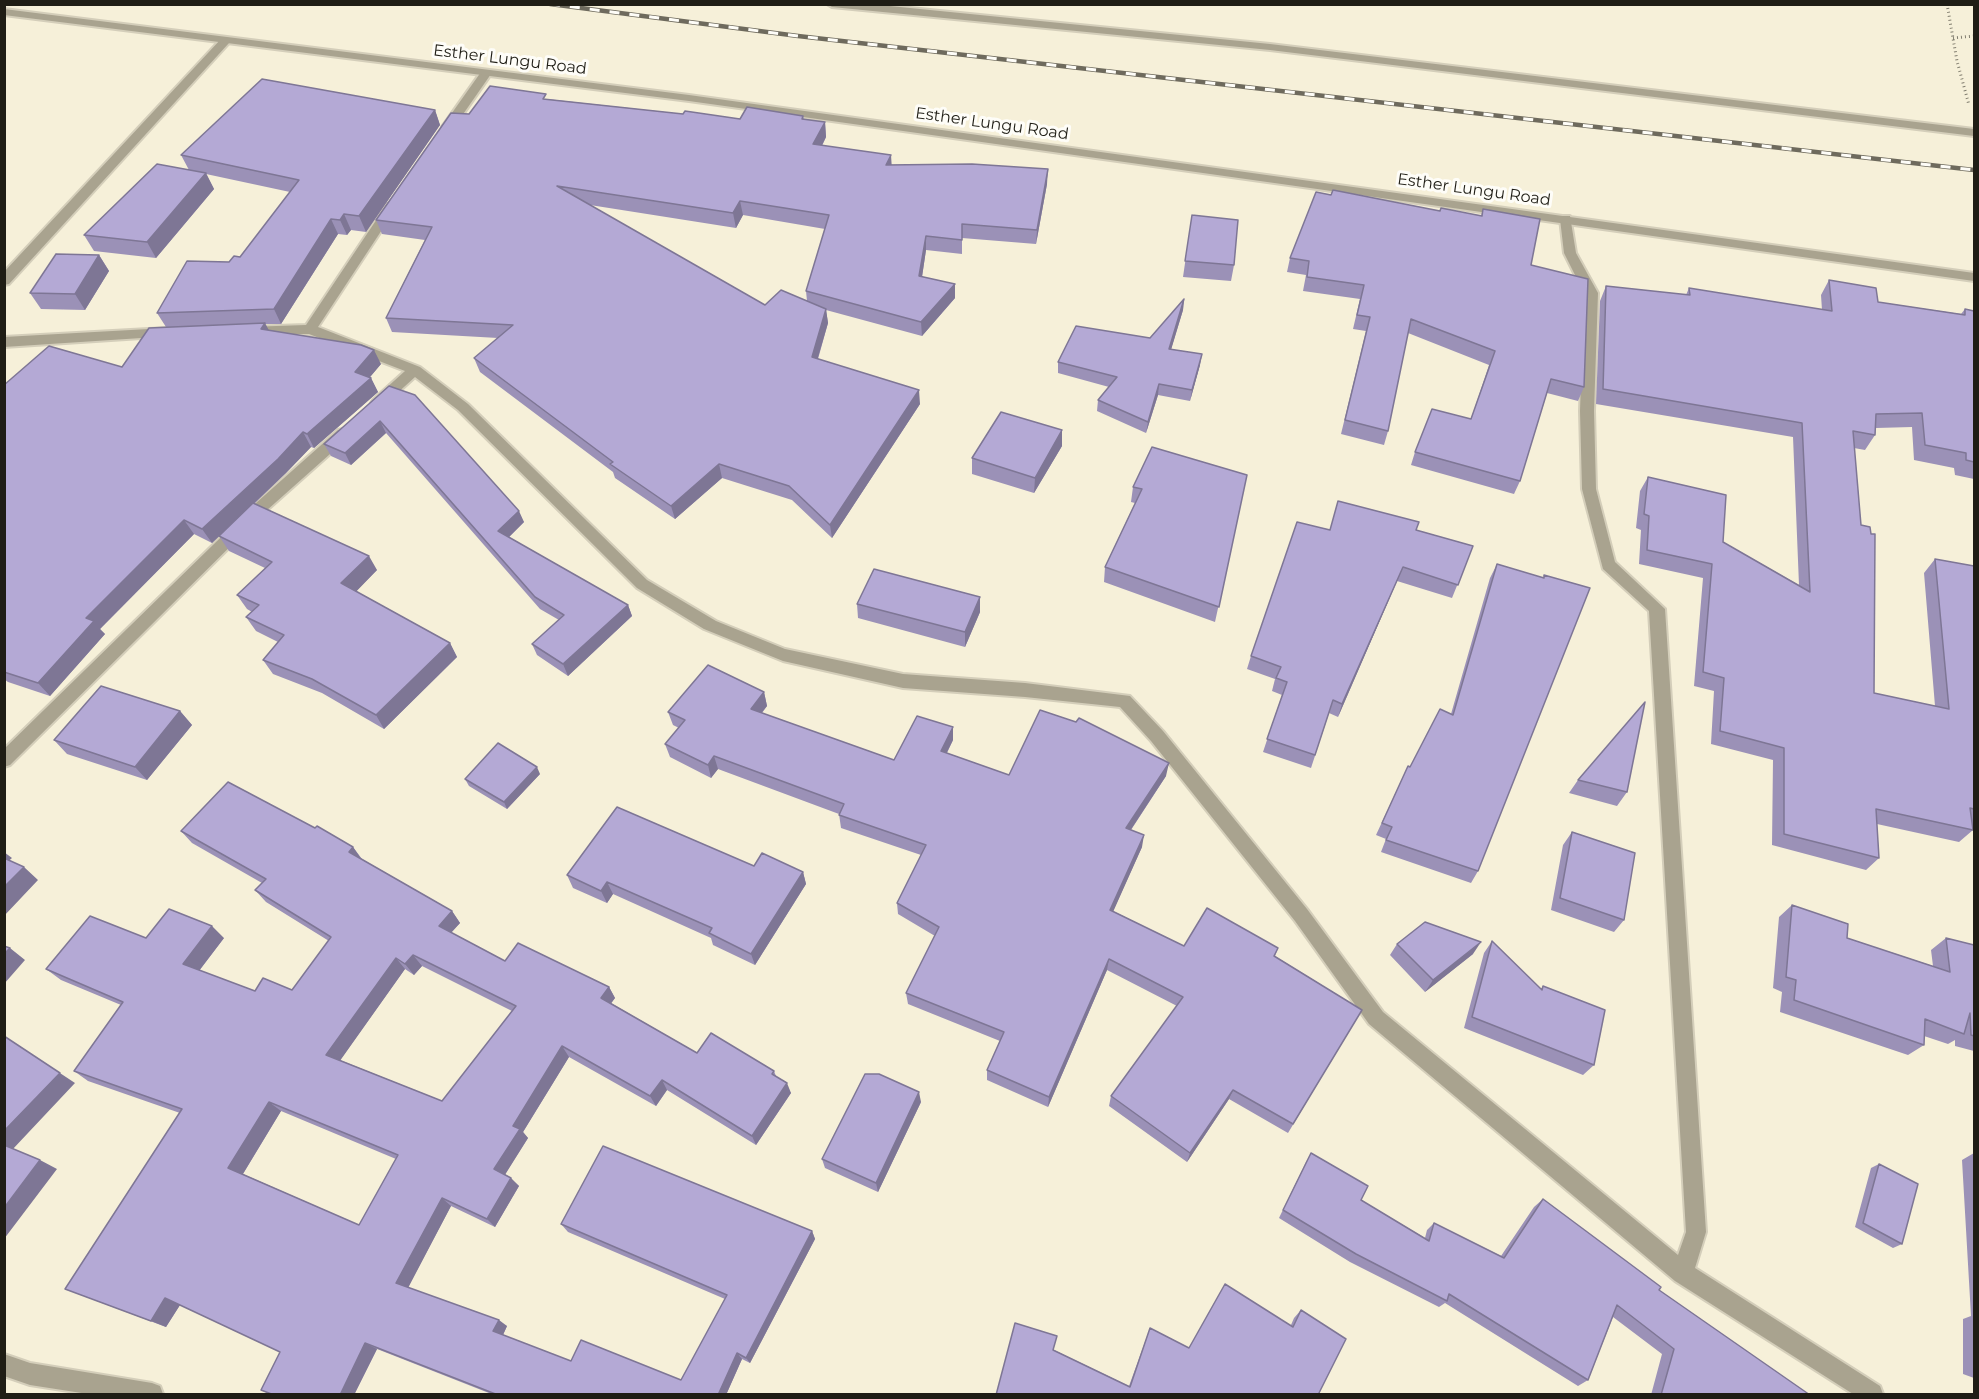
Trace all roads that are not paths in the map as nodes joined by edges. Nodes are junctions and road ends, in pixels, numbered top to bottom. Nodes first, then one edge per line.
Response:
1 (832, 4) edge
2 (4, 12) edge
3 (225, 41) junction
4 (485, 74) junction
5 (1974, 134) edge
6 (440, 139) edge
7 (400, 195) edge
8 (1566, 219) junction
9 (1974, 277) edge
10 (4, 281) edge
11 (310, 329) junction
12 (225, 331) edge
13 (189, 333) edge
14 (4, 342) edge
15 (416, 370) junction
16 (4, 760) edge
17 (1683, 1273) junction
18 (4, 1365) edge
19 (152, 1395) edge
20 (1872, 1395) edge

1 - 5 street
2 - 3 street, Esther Lungu Road
3 - 4 street, Esther Lungu Road
3 - 10 street
4 - 6 street
4 - 8 street, Esther Lungu Road
7 - 11 street
8 - 9 street, Esther Lungu Road
8 - 17 street
11 - 12 street
11 - 15 street
13 - 14 street
15 - 16 street
15 - 17 street
17 - 20 street
18 - 19 street

